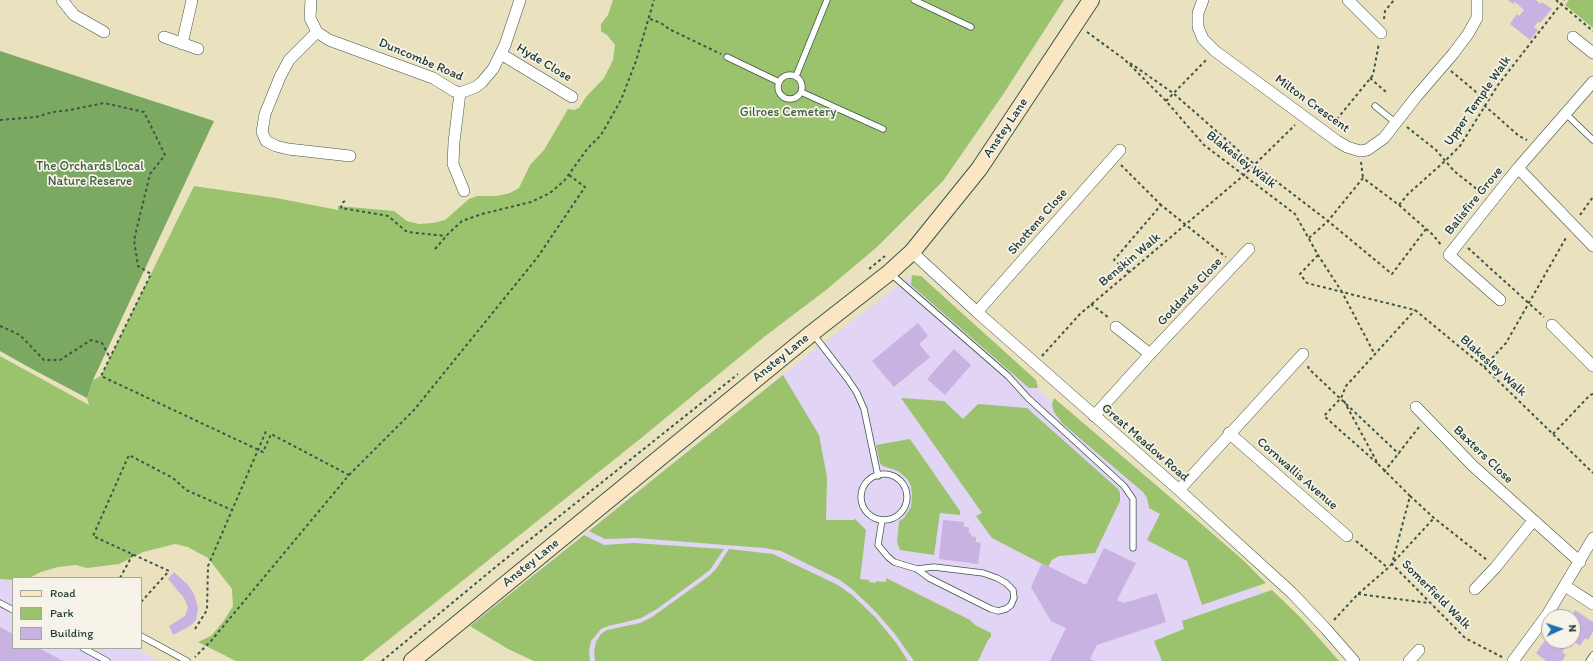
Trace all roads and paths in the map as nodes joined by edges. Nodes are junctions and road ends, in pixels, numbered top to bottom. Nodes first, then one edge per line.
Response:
1 (62, 0) edge
2 (192, 0) edge
3 (311, 0) edge
4 (520, 0) edge
5 (654, 0) edge
6 (827, 0) edge
7 (914, 0) edge
8 (1091, 0) edge
9 (1203, 0) edge
10 (1348, 0) edge
11 (1394, 0) edge
12 (1478, 0) edge
13 (1556, 0) edge
14 (1564, 0) edge
15 (1561, 4) junction
16 (649, 18) junction
17 (1076, 24) junction
18 (971, 27) dead end
19 (1593, 31) edge
20 (104, 32) dead end
21 (317, 32) junction
22 (1381, 33) junction
23 (1573, 37) dead end
24 (164, 38) dead end
25 (182, 44) junction
26 (198, 49) dead end
27 (1215, 51) junction
28 (501, 54) junction
29 (1593, 54) edge
30 (727, 57) joint
31 (1124, 58) junction
32 (1444, 65) junction
33 (796, 76) junction
34 (1370, 78) junction
35 (779, 82) junction
36 (1593, 82) edge
37 (801, 92) junction
38 (1386, 92) dead end
39 (460, 93) junction
40 (1173, 93) junction
41 (572, 97) dead end
42 (1166, 101) junction
43 (1375, 106) dead end
44 (1485, 106) junction
45 (1566, 113) junction
46 (1304, 116) junction
47 (0, 120) edge
48 (1398, 122) junction
49 (883, 129) dead end
50 (1327, 133) junction
51 (1593, 140) edge
52 (1537, 146) junction
53 (1120, 150) dead end
54 (1360, 151) junction
55 (350, 156) dead end
56 (1112, 158) junction
57 (1445, 161) junction
58 (1255, 165) junction
59 (1518, 168) junction
60 (569, 175) junction
61 (1244, 176) junction
62 (1363, 178) junction
63 (464, 191) dead end
64 (1593, 197) edge
65 (345, 201) dead end
66 (1492, 201) junction
67 (1161, 205) junction
68 (1399, 205) junction
69 (1328, 221) junction
70 (1186, 226) junction
71 (1573, 226) junction
72 (1426, 229) junction
73 (446, 236) junction
74 (1309, 238) junction
75 (1460, 241) junction
76 (1593, 246) edge
77 (436, 249) dead end
78 (1249, 249) dead end
79 (912, 252) junction
80 (1449, 254) junction
81 (887, 255) dead end
82 (1318, 255) junction
83 (1234, 265) junction
84 (868, 270) dead end
85 (890, 272) junction
86 (1129, 272) junction
87 (1342, 292) junction
88 (1500, 300) dead end
89 (1091, 304) junction
90 (1529, 304) junction
91 (1415, 310) junction
92 (977, 312) junction
93 (1544, 317) dead end
94 (1552, 325) dead end
95 (0, 326) edge
96 (1116, 326) joint
97 (812, 333) junction
98 (1150, 354) junction
99 (1303, 354) joint
100 (1374, 354) junction
101 (110, 358) junction
102 (1034, 364) junction
103 (1484, 366) junction
104 (1593, 366) edge
105 (739, 373) dead end
106 (1593, 394) edge
107 (1341, 398) junction
108 (1344, 401) junction
109 (1416, 408) dead end
110 (1094, 416) junction
111 (1426, 419) junction
112 (267, 429) dead end
113 (1229, 433) junction
114 (1553, 434) junction
115 (258, 450) junction
116 (1399, 454) junction
117 (1378, 464) junction
118 (1384, 472) junction
119 (1593, 473) edge
120 (349, 475) junction
121 (878, 476) junction
122 (1179, 490) junction
123 (1410, 496) junction
124 (232, 510) junction
125 (1434, 518) junction
126 (882, 520) junction
127 (1533, 521) junction
128 (1347, 536) joint
129 (1593, 538) edge
130 (1133, 548) dead end
131 (133, 554) junction
132 (1580, 562) junction
133 (1392, 564) junction
134 (1388, 568) junction
135 (1495, 568) junction
136 (917, 569) junction
137 (121, 577) edge
138 (1565, 586) junction
139 (1475, 589) dead end
140 (1358, 594) junction
141 (142, 601) edge
142 (0, 603) edge
143 (1430, 603) junction
144 (1593, 604) edge
145 (12, 609) edge
146 (1326, 628) junction
147 (195, 629) dead end
148 (142, 637) edge
149 (85, 649) edge
150 (1419, 650) dead end
151 (1593, 654) edge
152 (1509, 659) edge
153 (107, 661) edge
154 (187, 661) edge
155 (191, 661) edge
156 (382, 661) edge
157 (412, 661) edge
158 (1354, 661) edge
159 (1409, 661) edge
160 (1589, 661) edge

1 - 20 street
2 - 25 street
3 - 21 street
4 - 28 street, Duncombe Road
5 - 16 path
6 - 33 lane
7 - 18 lane
8 - 17 main road, Anstey Lane
9 - 27 street, Milton Crescent
10 - 22 street
11 - 22 path
12 - 32 street
13 - 15 path
14 - 15 path, Upper Temple Walk
15 - 19 path
15 - 44 path, Upper Temple Walk
16 - 30 path
16 - 60 path
17 - 31 path, Blakesley Walk
17 - 79 main road, Anstey Lane
21 - 39 street, Duncombe Road
21 - 55 street
22 - 34 path
23 - 29 street
24 - 25 street
25 - 26 street
27 - 40 path
27 - 46 street, Milton Crescent
28 - 39 street, Duncombe Road
28 - 41 street, Hyde Close
30 - 35 lane
31 - 40 path
31 - 42 path, Blakesley Walk
32 - 44 path
32 - 48 street
33 - 35 lane
33 - 37 lane
34 - 38 path
34 - 50 path
35 - 37 lane
36 - 45 street, Balisfire Grove
37 - 49 lane
39 - 63 street
40 - 42 path
40 - 58 path
42 - 61 path, Blakesley Walk
43 - 48 lane
44 - 52 path
44 - 57 path, Upper Temple Walk
45 - 51 lane
45 - 52 street, Balisfire Grove
46 - 50 street, Milton Crescent
46 - 58 path, Benskin Walk
47 - 101 path
48 - 54 street
48 - 57 path
50 - 54 street, Milton Crescent
52 - 59 street, Balisfire Grove
53 - 56 street, Shottens Close
54 - 62 path
56 - 67 path
56 - 92 street, Shottens Close
57 - 66 path
57 - 68 path, Upper Temple Walk
58 - 61 path, Benskin Walk
58 - 69 path
59 - 66 street, Balisfire Grove
59 - 71 street, Balisfire Grove
60 - 73 path
60 - 120 path
61 - 70 path, Benskin Walk
61 - 74 path, Blakesley Walk
62 - 68 path
62 - 69 path
64 - 71 path
65 - 73 path
66 - 75 street, Balisfire Grove
67 - 70 path
67 - 86 path
68 - 72 path
69 - 72 path
69 - 74 path
70 - 83 path
70 - 86 path, Benskin Walk
71 - 76 street, Balisfire Grove
71 - 90 path
72 - 80 path
73 - 77 path
74 - 82 path, Blakesley Walk
75 - 80 street, Balisfire Grove
75 - 90 path
78 - 83 street, Goddards Close
79 - 85 main road, Anstey Lane
79 - 92 street, Great Meadow Road
80 - 88 street, Balisfire Grove
81 - 84 path
82 - 87 path, Blakesley Walk
82 - 87 path
83 - 98 street, Goddards Close
85 - 97 main road, Anstey Lane
85 - 130 lane
86 - 89 path, Benskin Walk
87 - 91 path, Blakesley Walk
87 - 100 path, Blakesley Walk
89 - 96 path
89 - 102 path, Benskin Walk
90 - 93 path
90 - 103 path
91 - 100 path
91 - 103 path, Blakesley Walk
92 - 102 street, Great Meadow Road
94 - 104 street
95 - 101 path
96 - 98 street
97 - 121 lane
97 - 157 main road, Anstey Lane
98 - 110 street, Goddards Close
99 - 107 path
99 - 113 street
100 - 107 path
101 - 115 path
102 - 110 street, Great Meadow Road
103 - 114 path, Blakesley Walk
105 - 156 path
106 - 114 path
107 - 108 path
107 - 117 path
108 - 116 path
108 - 117 path
109 - 111 street, Baxters Close
110 - 122 street, Great Meadow Road
111 - 116 path
111 - 127 street, Baxters Close
112 - 115 path
113 - 122 street
113 - 128 street, Cornwallis Avenue
114 - 119 path, Blakesley Walk
115 - 120 path
115 - 124 path
116 - 118 path
117 - 118 path
118 - 123 path
120 - 155 path
121 - 126 lane
121 - 126 lane
122 - 146 street, Great Meadow Road
123 - 125 path
123 - 133 path, Somerfield Walk
124 - 131 path
124 - 147 path
125 - 133 path, Somerfield Walk
125 - 135 path
126 - 136 lane
127 - 132 street, Baxters Close
127 - 135 street
128 - 134 path
129 - 132 street
131 - 137 path
131 - 141 path
132 - 138 street
133 - 134 path, Somerfield Walk
133 - 143 path, Somerfield Walk
134 - 140 path, Somerfield Walk
135 - 139 street
136 - 136 lane
138 - 144 street
138 - 152 street
140 - 143 path
140 - 146 path, Somerfield Walk
142 - 145 lane
143 - 152 path, Somerfield Walk
146 - 158 street, Great Meadow Road
148 - 154 lane
149 - 153 lane
150 - 159 street
151 - 160 lane

